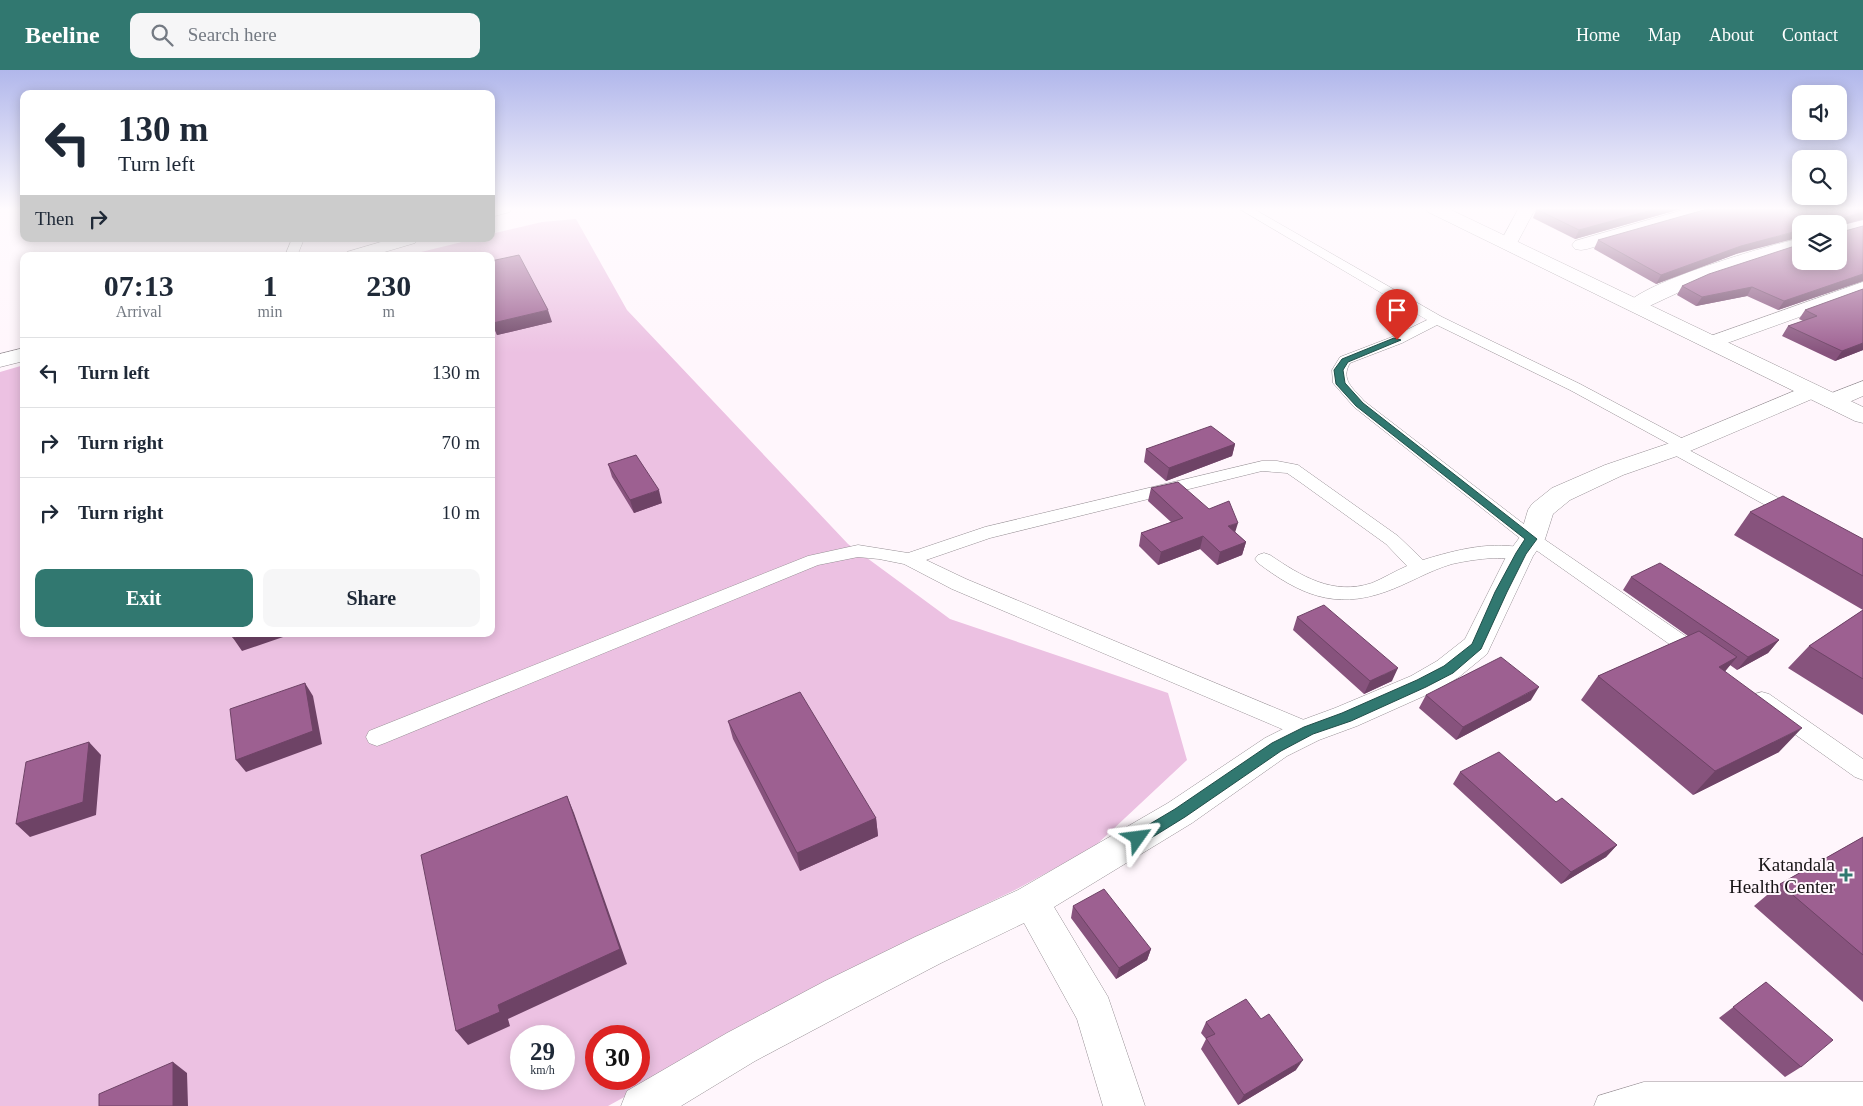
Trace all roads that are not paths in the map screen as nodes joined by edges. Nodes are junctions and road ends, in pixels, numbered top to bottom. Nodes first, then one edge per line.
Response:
1 (1327, 256) edge
2 (1536, 256) edge
3 (1754, 256) edge
4 (1863, 288) edge
5 (1636, 305) junction
6 (1437, 320) junction
7 (1712, 342) junction
8 (20, 355) edge
9 (0, 361) edge
10 (1863, 388) edge
11 (1822, 396) junction
12 (1863, 416) edge
13 (1679, 447) junction
14 (1812, 523) edge
15 (1526, 546) junction
16 (908, 559) junction
17 (1264, 559) dead end
18 (1420, 568) junction
19 (1710, 664) edge
20 (1743, 686) edge
21 (1308, 731) junction
22 (377, 737) dead end
23 (1863, 772) edge
24 (1031, 902) junction
25 (1861, 1097) edge
26 (642, 1106) edge
27 (1124, 1106) edge
28 (1608, 1106) edge

1 - 6 lane
2 - 5 street
3 - 5 street
4 - 7 street
5 - 7 street
6 - 13 lane
6 - 15 lane
7 - 11 street
8 - 9 street
10 - 11 street
11 - 12 street
11 - 13 street
13 - 14 lane
13 - 15 street
15 - 18 lane
15 - 19 lane
15 - 21 street
16 - 18 lane
16 - 21 lane
16 - 22 lane
17 - 18 lane
20 - 23 lane
21 - 24 street
24 - 26 street
24 - 27 street
25 - 28 lane

